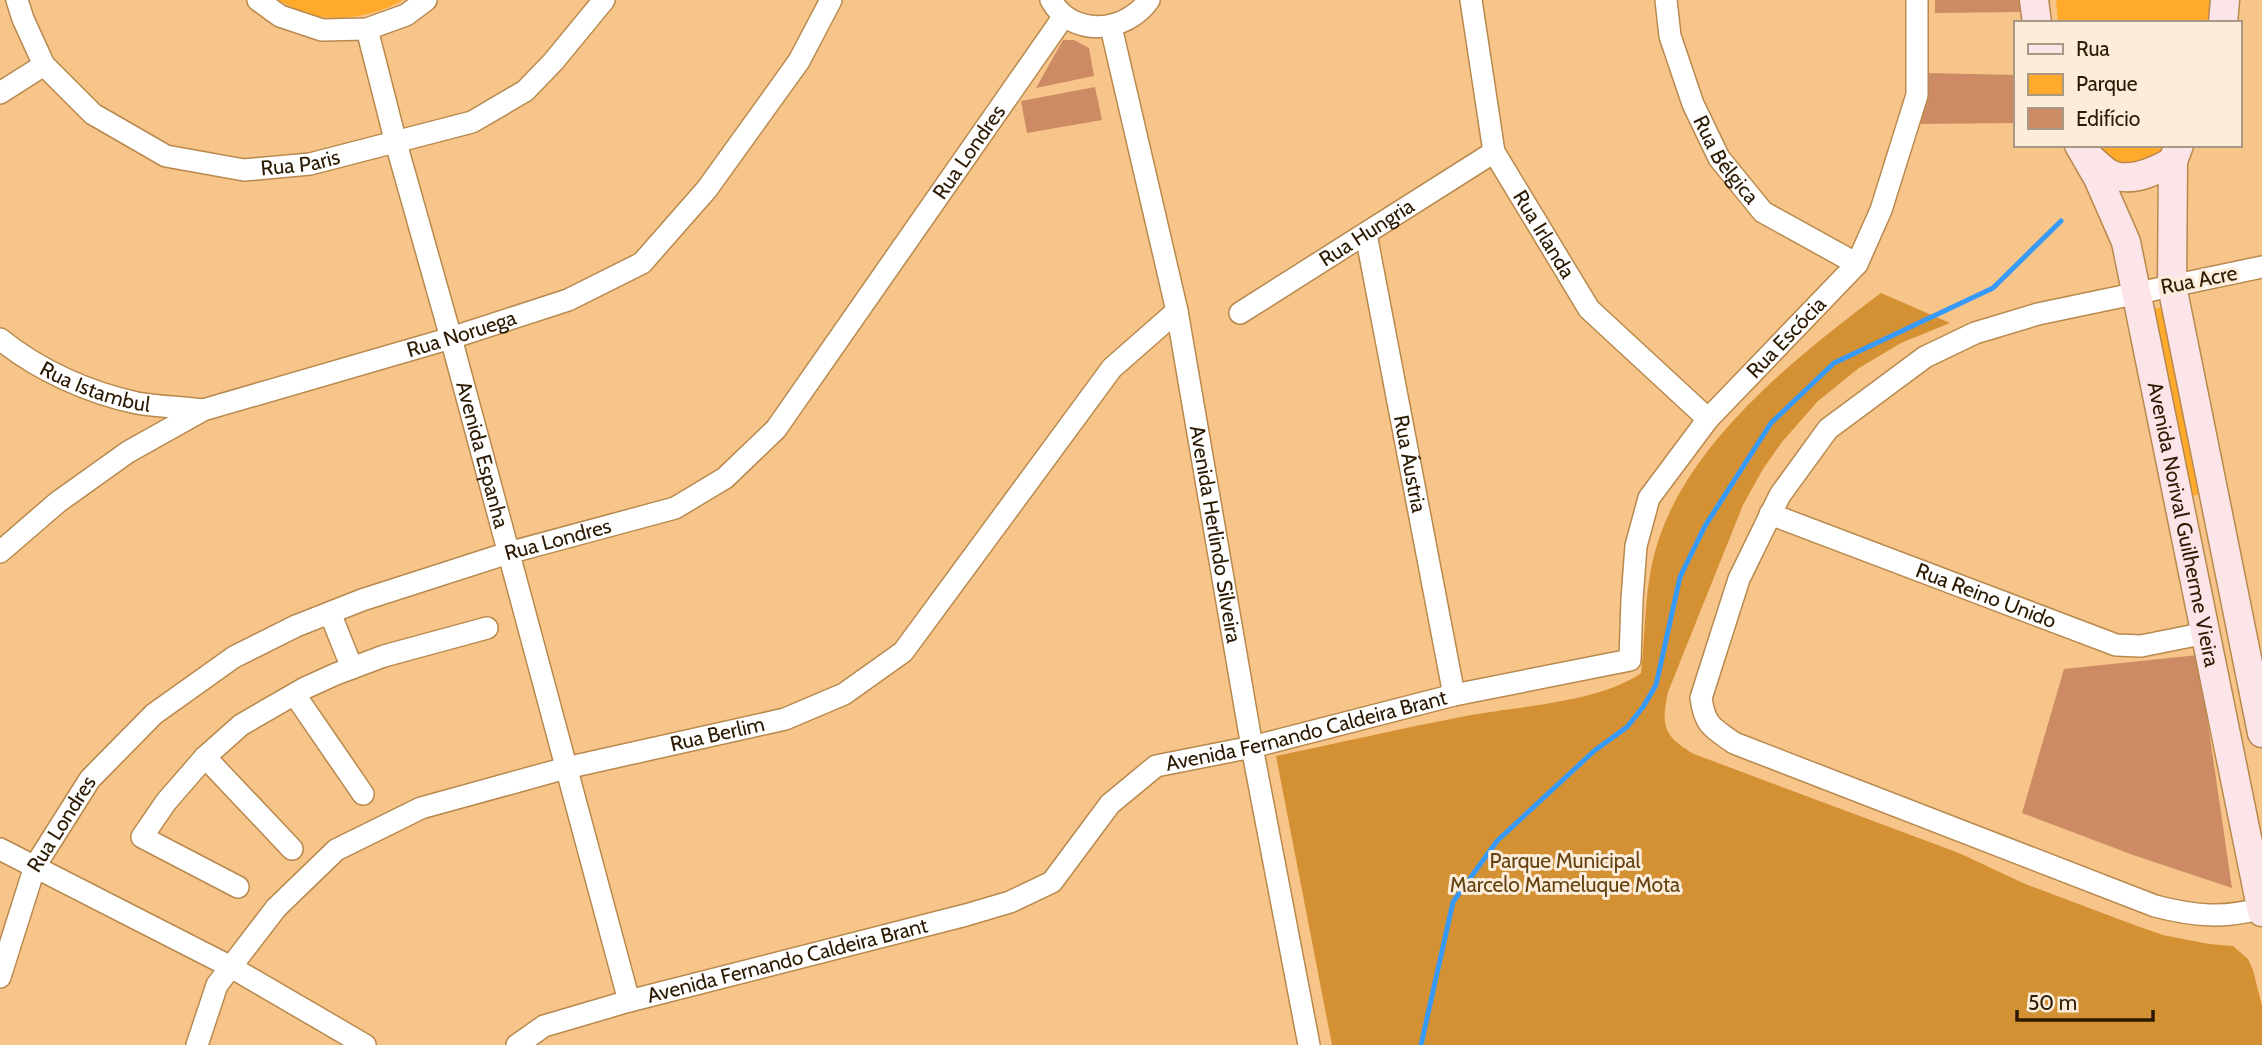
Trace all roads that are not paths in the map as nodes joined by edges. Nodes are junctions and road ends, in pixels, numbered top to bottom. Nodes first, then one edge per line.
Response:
1 (18, 0) edge
2 (258, 0) edge
3 (426, 0) edge
4 (604, 0) edge
5 (831, 0) edge
6 (1149, 0) edge
7 (1471, 0) edge
8 (1666, 0) edge
9 (1917, 0) edge
10 (2035, 0) edge
11 (2225, 0) edge
12 (1057, 8) edge
13 (2037, 21) edge
14 (2223, 21) edge
15 (1111, 27) junction
16 (367, 29) junction
17 (44, 65) junction
18 (0, 93) edge
19 (396, 143) junction
20 (2081, 149) edge
21 (1494, 152) junction
22 (2176, 153) edge
23 (1366, 234) junction
24 (1857, 264) junction
25 (2262, 267) edge
26 (2172, 286) junction
27 (2136, 292) junction
28 (1177, 311) junction
29 (1240, 313) dead end
30 (451, 338) junction
31 (0, 339) edge
32 (203, 410) junction
33 (1708, 419) junction
34 (1770, 514) junction
35 (0, 552) edge
36 (508, 553) junction
37 (330, 613) junction
38 (487, 628) dead end
39 (2206, 633) junction
40 (1630, 660) joint
41 (352, 668) junction
42 (295, 695) junction
43 (1454, 695) junction
44 (2262, 733) edge
45 (1252, 747) junction
46 (205, 757) junction
47 (566, 768) junction
48 (363, 794) dead end
49 (0, 849) edge
50 (292, 849) dead end
51 (35, 866) junction
52 (238, 887) dead end
53 (2262, 909) edge
54 (231, 967) junction
55 (0, 978) edge
56 (629, 1001) junction
57 (197, 1045) edge
58 (365, 1045) edge
59 (517, 1045) edge
60 (1309, 1045) edge

1 - 17 street, Rua Paris
2 - 16 street
3 - 16 street
4 - 19 street, Rua Paris
5 - 30 street, Rua Noruega
6 - 15 street
7 - 21 street, Rua Irlanda
8 - 24 street, Rua Bélgica
9 - 24 street, Rua Escócia
10 - 13 street
11 - 14 street
12 - 15 street
12 - 36 street, Rua Londres
15 - 28 street, Avenida Herlindo Silveira
16 - 19 street, Avenida Espanha
17 - 18 street
17 - 19 street, Rua Paris
19 - 30 street, Avenida Espanha
20 - 22 street
20 - 27 street, Avenida Norival Guilherme Vieira
21 - 23 street, Rua Hungria
21 - 33 street, Rua Irlanda
22 - 26 street, Avenida Norival Guilherme Vieira
23 - 29 street, Rua Hungria
23 - 43 street, Rua Áustria
24 - 33 street, Rua Escócia
25 - 26 street, Rua Acre
26 - 27 street, Rua Acre
26 - 44 street, Avenida Norival Guilherme Vieira
27 - 34 street, Rua Acre
27 - 39 street, Avenida Norival Guilherme Vieira
28 - 45 street, Avenida Herlindo Silveira
28 - 47 street, Rua Berlim
30 - 32 street, Rua Noruega
30 - 36 street, Avenida Espanha
31 - 32 street, Rua Istambul
32 - 35 street, Rua Noruega
33 - 40 street, Rua Escócia
34 - 39 street, Rua Reino Unido
34 - 53 street, Rua Acre
36 - 37 street, Rua Londres
36 - 47 street, Avenida Espanha
37 - 41 street
37 - 51 street, Rua Londres
38 - 41 street
39 - 53 street, Avenida Norival Guilherme Vieira
40 - 43 street, Avenida Fernando Caldeira Brant
41 - 42 street
42 - 46 street
42 - 48 street
43 - 45 street, Avenida Fernando Caldeira Brant
45 - 56 street, Avenida Fernando Caldeira Brant
45 - 60 street, Avenida Herlindo Silveira
46 - 50 street
46 - 52 street
47 - 54 street, Rua Berlim
47 - 56 street, Avenida Espanha
49 - 51 street
51 - 54 street
51 - 55 street, Rua Londres
54 - 57 street, Rua Berlim
54 - 58 street
56 - 59 street, Avenida Fernando Caldeira Brant

